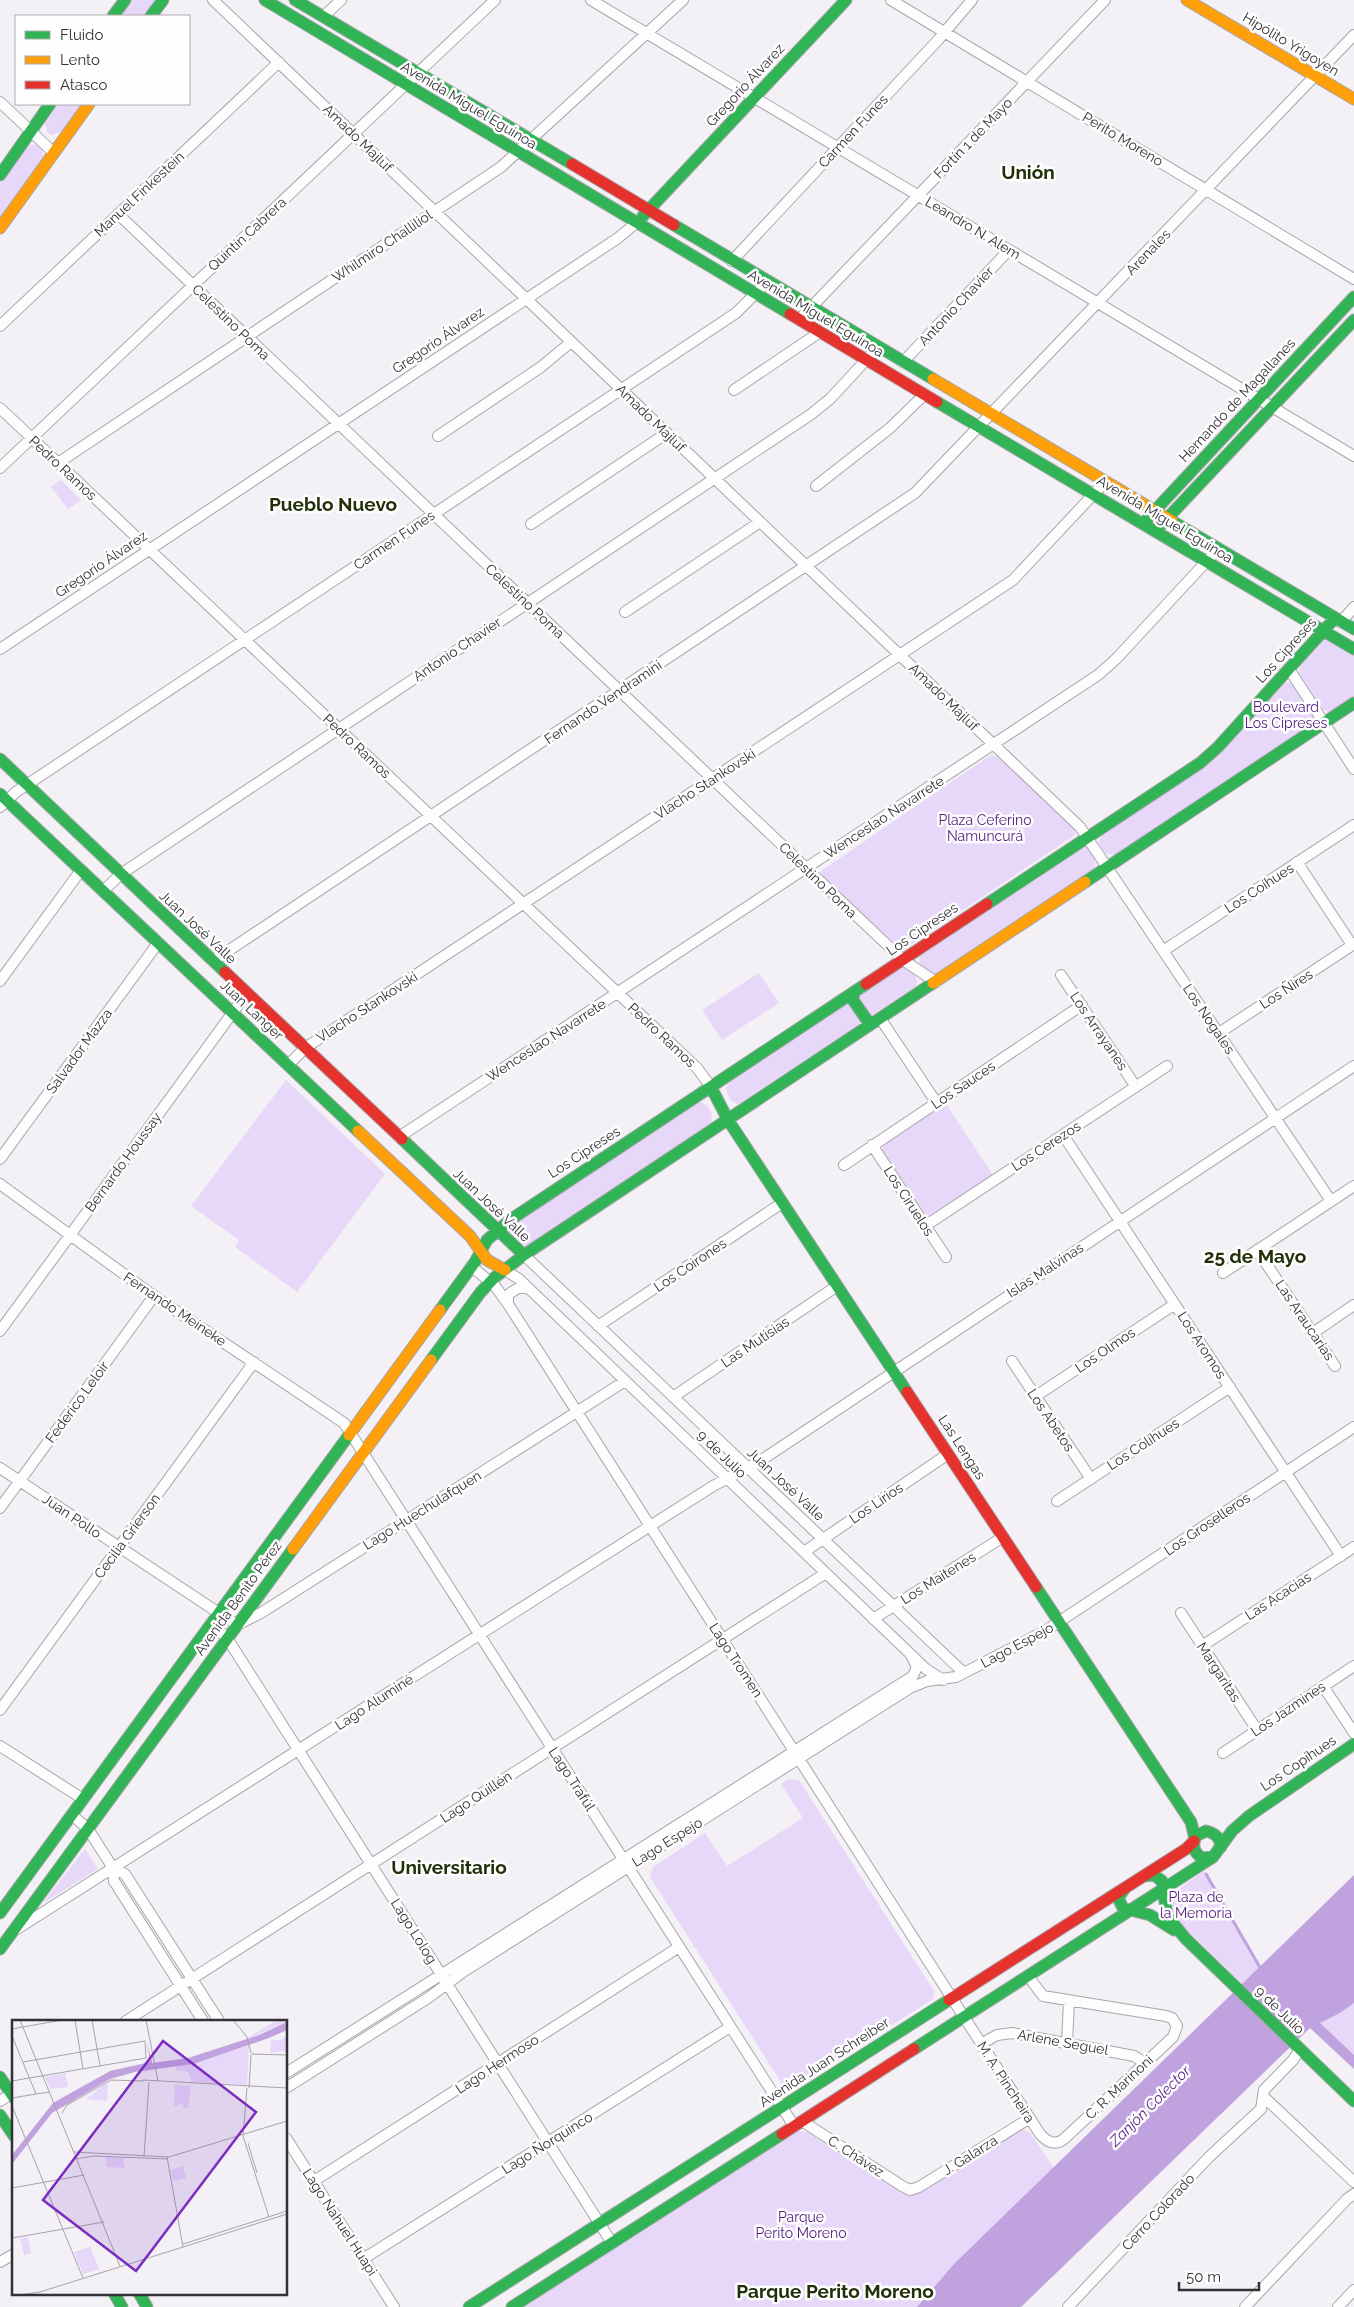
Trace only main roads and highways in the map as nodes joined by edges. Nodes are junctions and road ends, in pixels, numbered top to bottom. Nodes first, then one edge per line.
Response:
1 (125, 0) edge
2 (163, 0) edge
3 (265, 0) edge
4 (295, 0) edge
5 (846, 0) edge
6 (1187, 0) edge
7 (114, 15) edge
8 (153, 15) edge
9 (1354, 99) edge
10 (49, 105) edge
11 (88, 105) edge
12 (0, 175) edge
13 (648, 211) junction
14 (636, 223) junction
15 (0, 228) edge
16 (1354, 297) edge
17 (1354, 320) edge
18 (1154, 511) junction
19 (1167, 519) junction
20 (1143, 524) junction
21 (1156, 531) junction
22 (1338, 620) junction
23 (1354, 630) edge
24 (1324, 631) junction
25 (1354, 649) edge
26 (1354, 703) edge
27 (0, 759) edge
28 (2, 800) edge
29 (854, 992) junction
30 (878, 1020) junction
31 (711, 1087) junction
32 (728, 1120) junction
33 (497, 1230) junction
34 (481, 1250) junction
35 (524, 1256) junction
36 (505, 1270) junction
37 (1354, 1744) edge
38 (1259, 1808) junction
39 (1191, 1822) junction
40 (1207, 1831) junction
41 (1194, 1840) junction
42 (1221, 1847) junction
43 (1214, 1857) junction
44 (1144, 1876) junction
45 (1125, 1888) junction
46 (1165, 1888) junction
47 (1130, 1911) junction
48 (0, 1913) edge
49 (1186, 1939) junction
50 (0, 1949) edge
51 (0, 2076) edge
52 (12, 2094) edge
53 (1354, 2101) edge
54 (0, 2115) edge
55 (12, 2133) edge
56 (115, 2294) edge
57 (140, 2294) edge
58 (122, 2307) edge
59 (147, 2307) edge
60 (469, 2307) edge
61 (512, 2307) edge

1 - 7 main road
2 - 8 main road
3 - 14 main road, Avenida Miguel Eguinoa
4 - 13 main road, Avenida Miguel Eguinoa
5 - 13 main road, Gregorio Álvarez
6 - 9 main road, Hipólito Yrigoyen
10 - 12 main road
11 - 15 main road
13 - 14 main road, Gregorio Álvarez
13 - 18 main road, Avenida Miguel Eguinoa
14 - 20 main road, Avenida Miguel Eguinoa
16 - 18 main road, Hernando de Magallanes
17 - 19 main road
18 - 19 main road, Avenida Miguel Eguinoa
18 - 20 main road, Hernando de Magallanes
19 - 21 main road
19 - 22 main road, Avenida Miguel Eguinoa
20 - 21 main road, Avenida Miguel Eguinoa
21 - 24 main road, Avenida Miguel Eguinoa
22 - 23 main road, Avenida Miguel Eguinoa
22 - 24 main road, Los Cipreses
24 - 25 main road, Avenida Miguel Eguinoa
24 - 29 main road, Los Cipreses
26 - 30 main road
27 - 33 main road, Juan José Valle
28 - 34 main road, Juan Langer
29 - 30 main road
29 - 31 main road, Los Cipreses
30 - 32 main road
31 - 32 main road, Las Lengas
31 - 33 main road, Los Cipreses
32 - 35 main road
32 - 39 main road, Las Lengas
33 - 34 main road, Avenida Benito Pérez
33 - 35 main road, Juan José Valle
34 - 36 main road, 9 de Julio
34 - 48 main road, Avenida Benito Pérez
35 - 36 main road
36 - 50 main road, Avenida Benito Pérez
37 - 38 main road, Los Copíhues
38 - 40 main road, Los Copíhues
38 - 42 main road, Los Copíhues
39 - 40 main road, Las Lengas
39 - 41 main road, Las Lengas
40 - 41 main road, Avenida Juan Schreiber
40 - 42 main road
41 - 43 main road
41 - 44 main road, Avenida Juan Schreiber
42 - 43 main road
43 - 46 main road
44 - 45 main road, Avenida Juan Schreiber
44 - 46 main road
45 - 47 main road
45 - 60 main road, Avenida Juan Schreiber
46 - 47 main road
46 - 49 main road, 9 de Julio
47 - 49 main road, 9 de Julio
47 - 61 main road
49 - 53 main road, 9 de Julio
51 - 52 main road
54 - 55 main road
56 - 58 main road
57 - 59 main road

